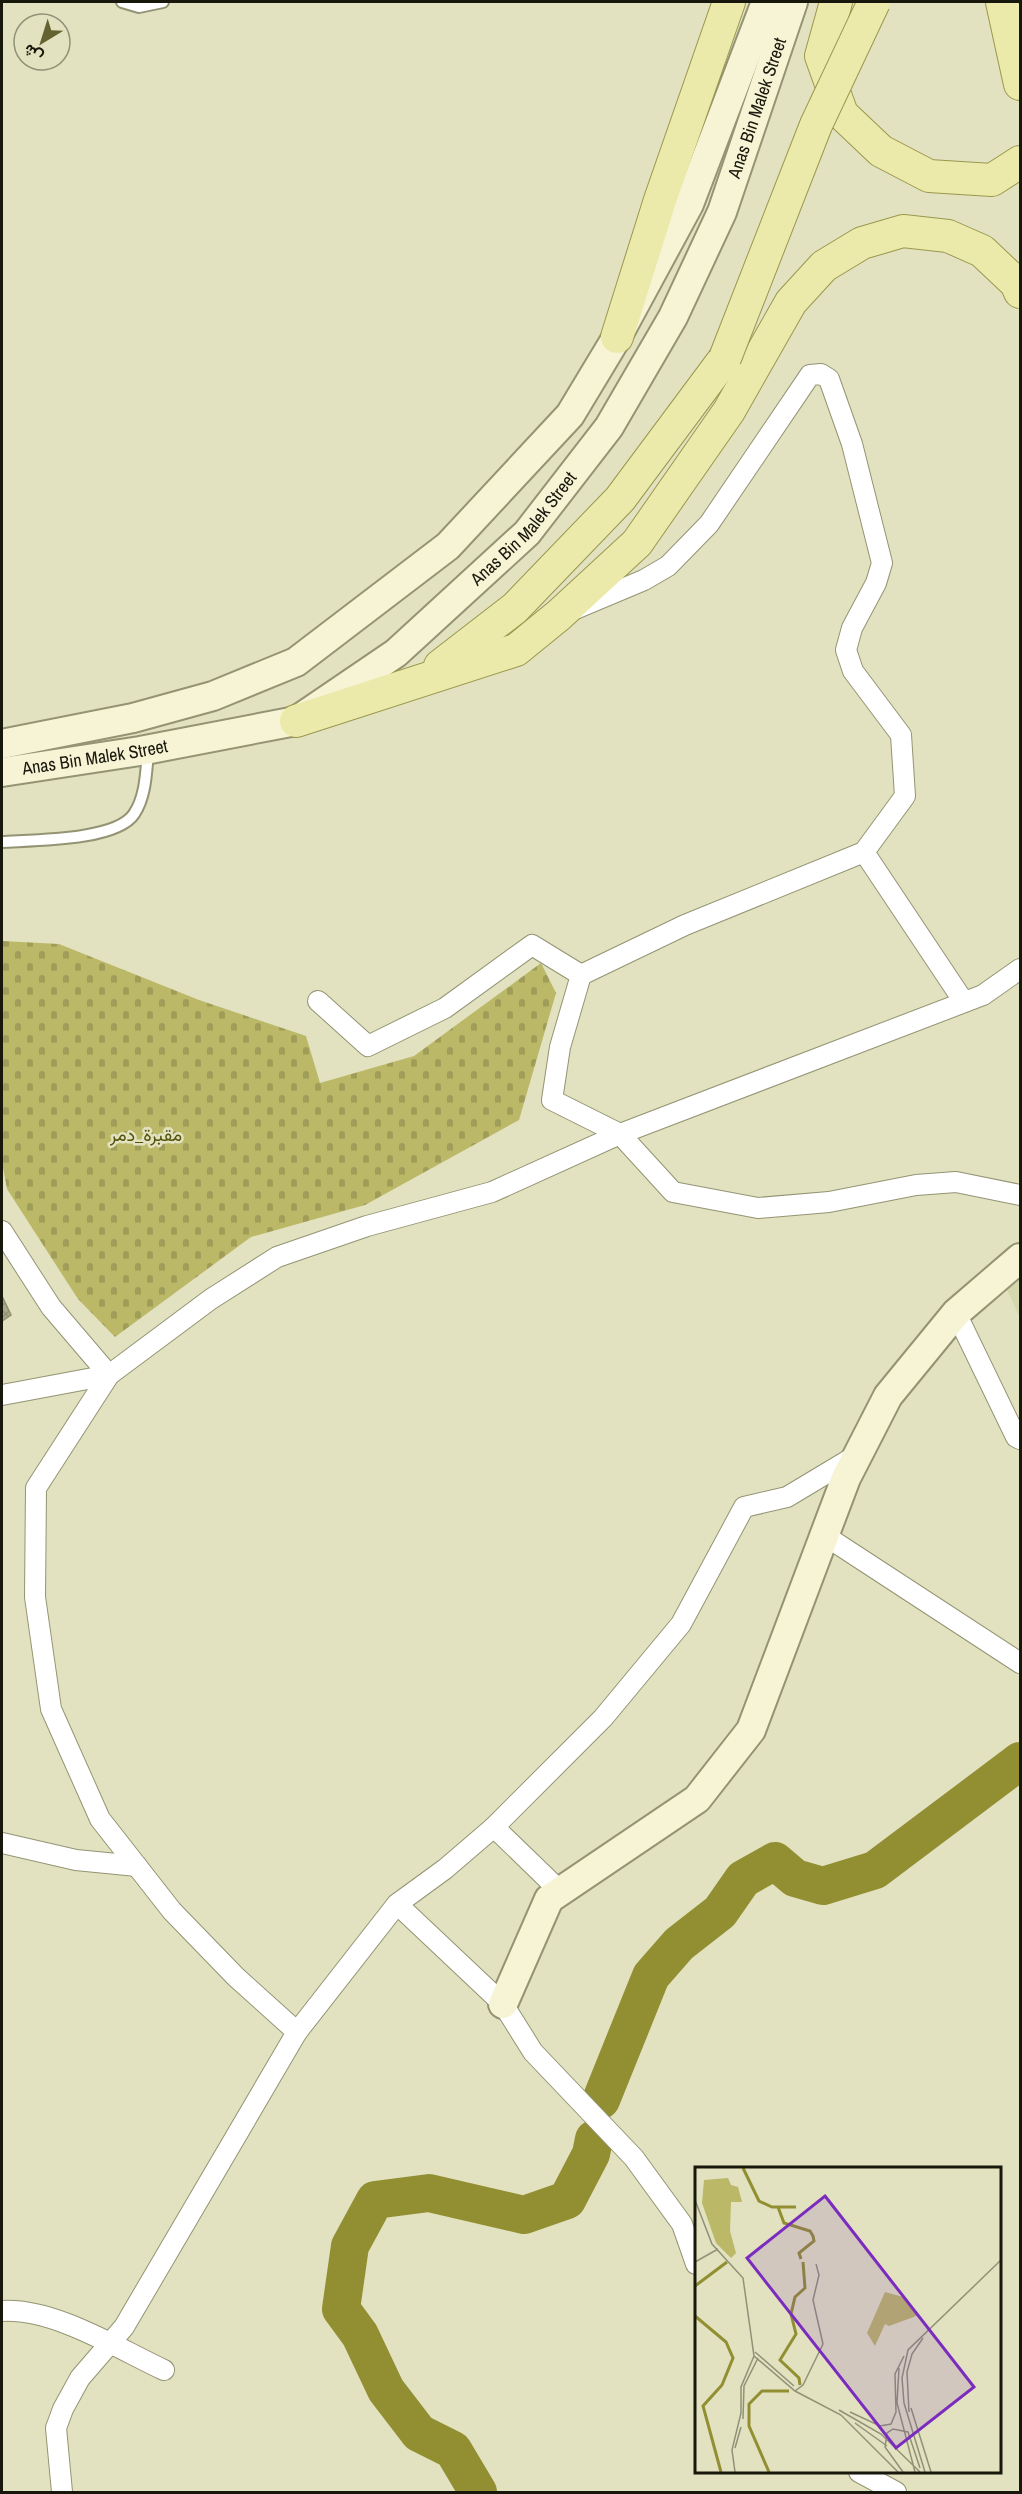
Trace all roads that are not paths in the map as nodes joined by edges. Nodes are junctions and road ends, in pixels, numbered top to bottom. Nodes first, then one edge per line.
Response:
1 (122, 2) edge
2 (163, 2) edge
3 (729, 2) edge
4 (766, 2) edge
5 (794, 2) edge
6 (836, 2) edge
7 (874, 2) edge
8 (1002, 2) edge
9 (1020, 84) edge
10 (1020, 162) edge
11 (1020, 292) edge
12 (617, 337) junction
13 (559, 615) junction
14 (420, 682) junction
15 (133, 718) junction
16 (296, 721) junction
17 (2, 744) edge
18 (144, 751) junction
19 (2, 772) edge
20 (2, 842) edge
21 (864, 852) junction
22 (1020, 969) edge
23 (581, 975) junction
24 (318, 1001) dead end
25 (964, 1002) junction
26 (620, 1134) junction
27 (1020, 1195) edge
28 (2, 1231) edge
29 (1020, 1258) edge
30 (956, 1313) junction
31 (109, 1375) junction
32 (2, 1395) edge
33 (1020, 1439) edge
34 (857, 1455) junction
35 (824, 1535) junction
36 (1020, 1663) edge
37 (494, 1827) junction
38 (2, 1843) edge
39 (137, 1866) junction
40 (560, 1891) junction
41 (397, 1904) junction
42 (503, 2004) junction
43 (297, 2032) junction
44 (695, 2261) edge
45 (2, 2310) edge
46 (110, 2345) junction
47 (164, 2370) dead end
48 (861, 2473) edge
49 (62, 2493) edge
50 (896, 2493) edge

1 - 2 lane
3 - 12 main road
4 - 12 main road, Anas Bin Malek Street
5 - 16 main road, Anas Bin Malek Street
6 - 10 main road
7 - 14 main road, bridge
8 - 9 main road
11 - 13 main road
12 - 15 main road, Anas Bin Malek Street
13 - 14 main road
13 - 21 street
14 - 16 main road
15 - 17 main road, Anas Bin Malek Street
15 - 18 main road
16 - 18 main road, Anas Bin Malek Street
18 - 19 main road, Anas Bin Malek Street
18 - 20 lane
21 - 23 street
21 - 25 street
22 - 25 street
23 - 24 street
23 - 26 street
25 - 26 street
26 - 27 street
26 - 31 street
28 - 31 street
29 - 30 main road
30 - 33 street
30 - 34 main road
31 - 32 street
31 - 39 street
34 - 35 main road
34 - 37 street
35 - 36 street
35 - 40 main road
37 - 40 street
37 - 41 street
38 - 39 street
39 - 43 street
40 - 42 main road
41 - 42 street
41 - 43 street
42 - 44 street
43 - 46 street
45 - 46 street
46 - 47 street
46 - 49 street
48 - 50 street

